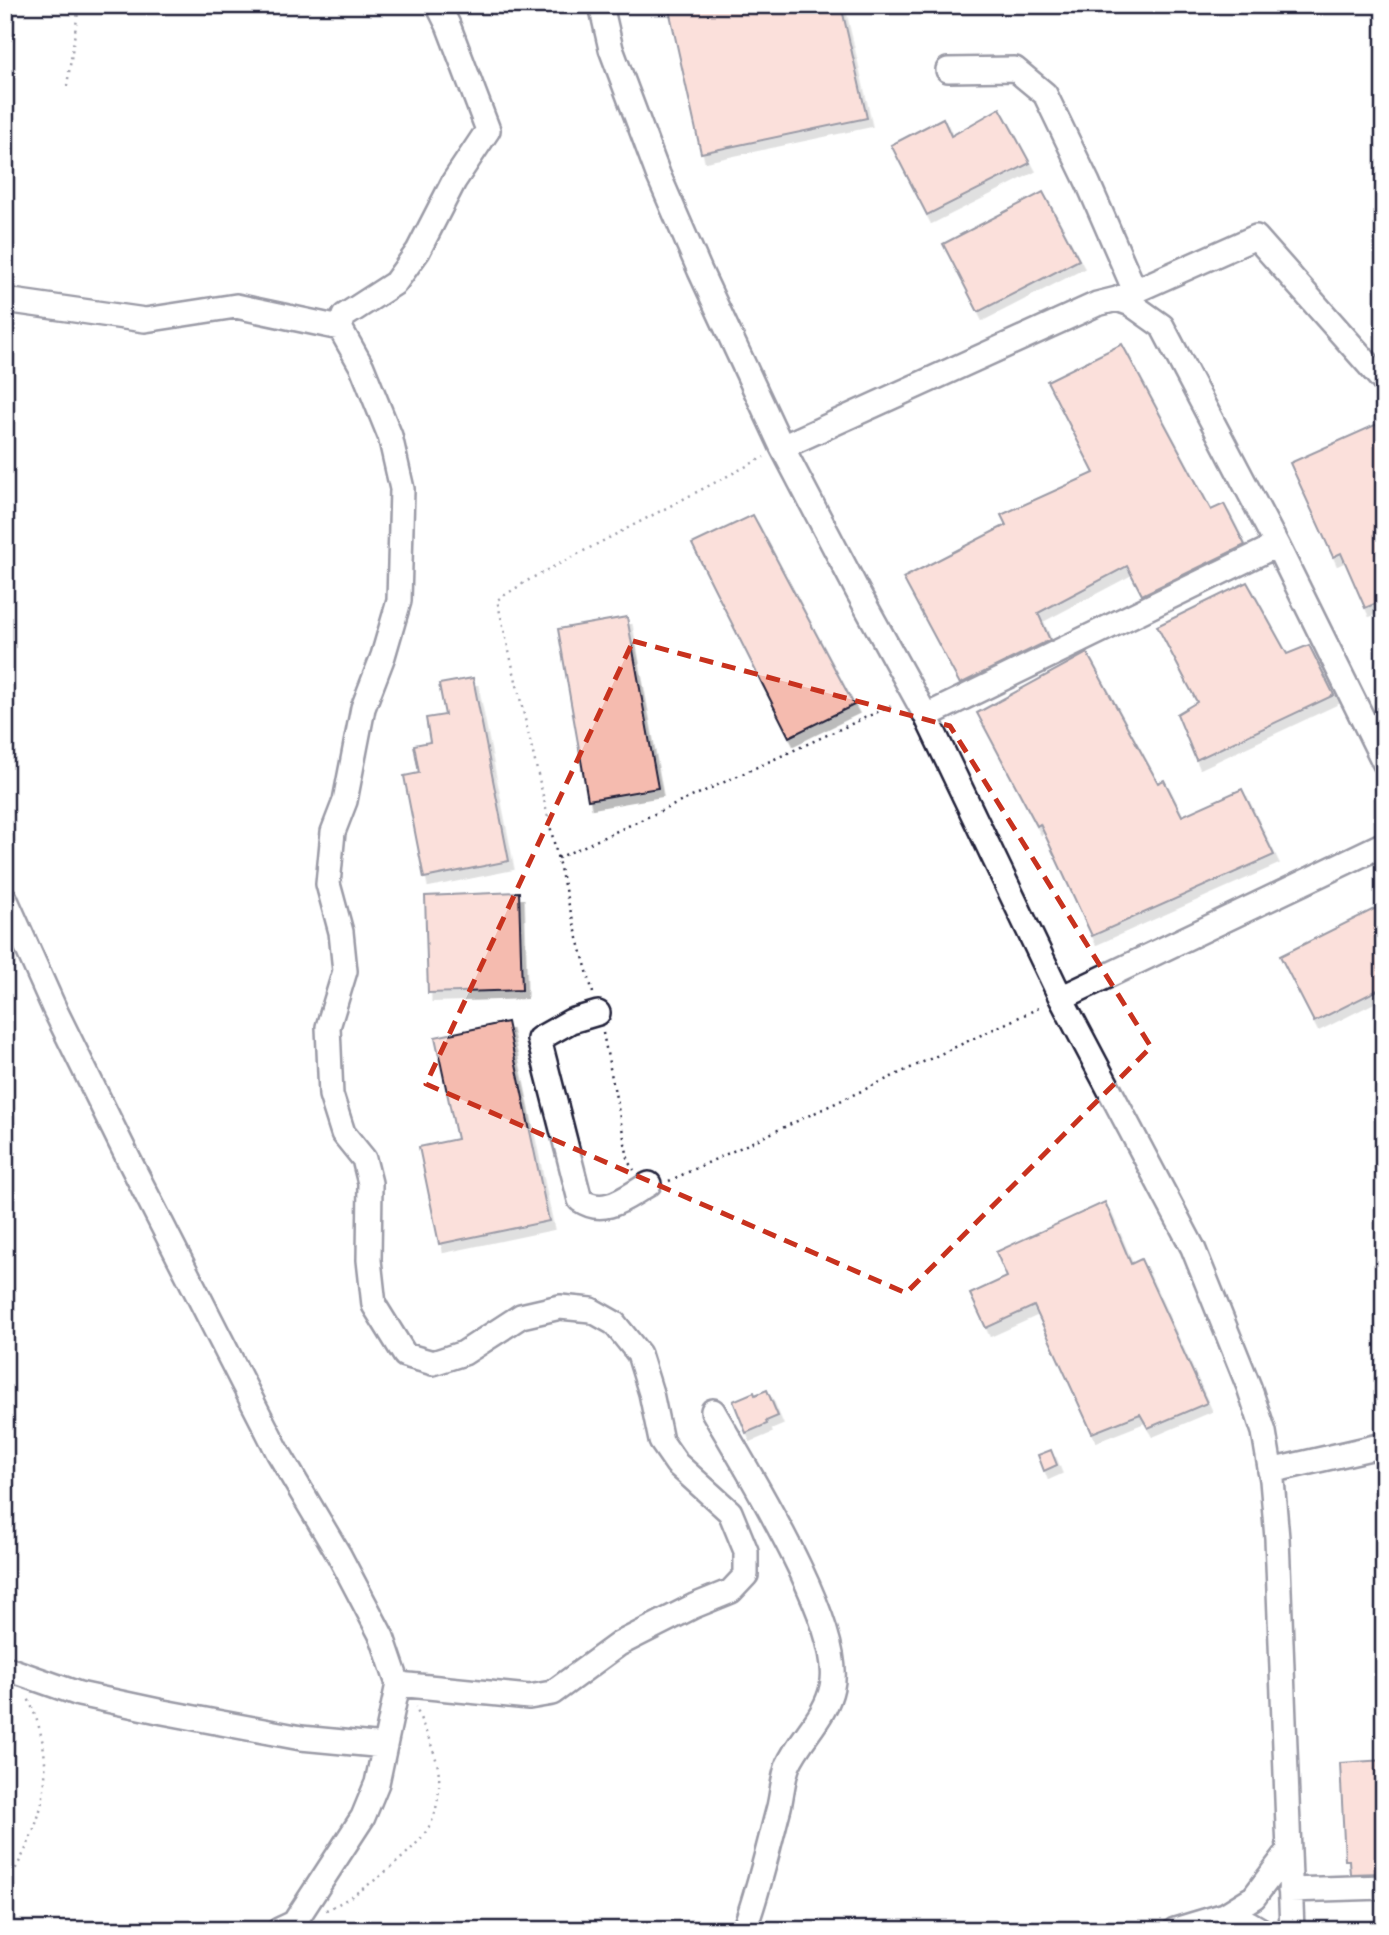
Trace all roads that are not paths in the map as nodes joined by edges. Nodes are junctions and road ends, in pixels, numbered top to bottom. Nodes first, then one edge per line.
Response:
1 (438, 5) edge
2 (601, 5) edge
3 (948, 70) dead end
4 (1126, 295) junction
5 (5, 300) edge
6 (340, 328) junction
7 (1384, 382) edge
8 (782, 447) junction
9 (1277, 545) junction
10 (926, 716) junction
11 (1384, 762) edge
12 (1384, 844) edge
13 (5, 898) edge
14 (1061, 998) junction
15 (598, 1013) road end
16 (649, 1184) road end
17 (713, 1411) dead end
18 (1384, 1445) edge
19 (1270, 1471) junction
20 (7, 1669) edge
21 (398, 1684) junction
22 (385, 1746) junction
23 (1288, 1852) junction
24 (1384, 1887) edge
25 (1290, 1891) junction
26 (1226, 1915) junction
27 (286, 1926) edge
28 (744, 1930) edge
29 (1175, 1930) edge
30 (1261, 1930) edge
31 (1292, 1930) edge

1 - 6 street
2 - 8 street
3 - 4 street
4 - 7 street
4 - 8 street
4 - 9 street
5 - 6 street
6 - 21 street
8 - 10 street
9 - 10 street
9 - 11 street
10 - 14 street
12 - 14 street
13 - 21 street
14 - 19 street
15 - 16 street
17 - 28 street
18 - 19 street
19 - 23 street
20 - 22 street
21 - 22 street
22 - 27 street
23 - 25 street
23 - 26 street
24 - 25 street
25 - 31 street
26 - 29 street
26 - 30 street

